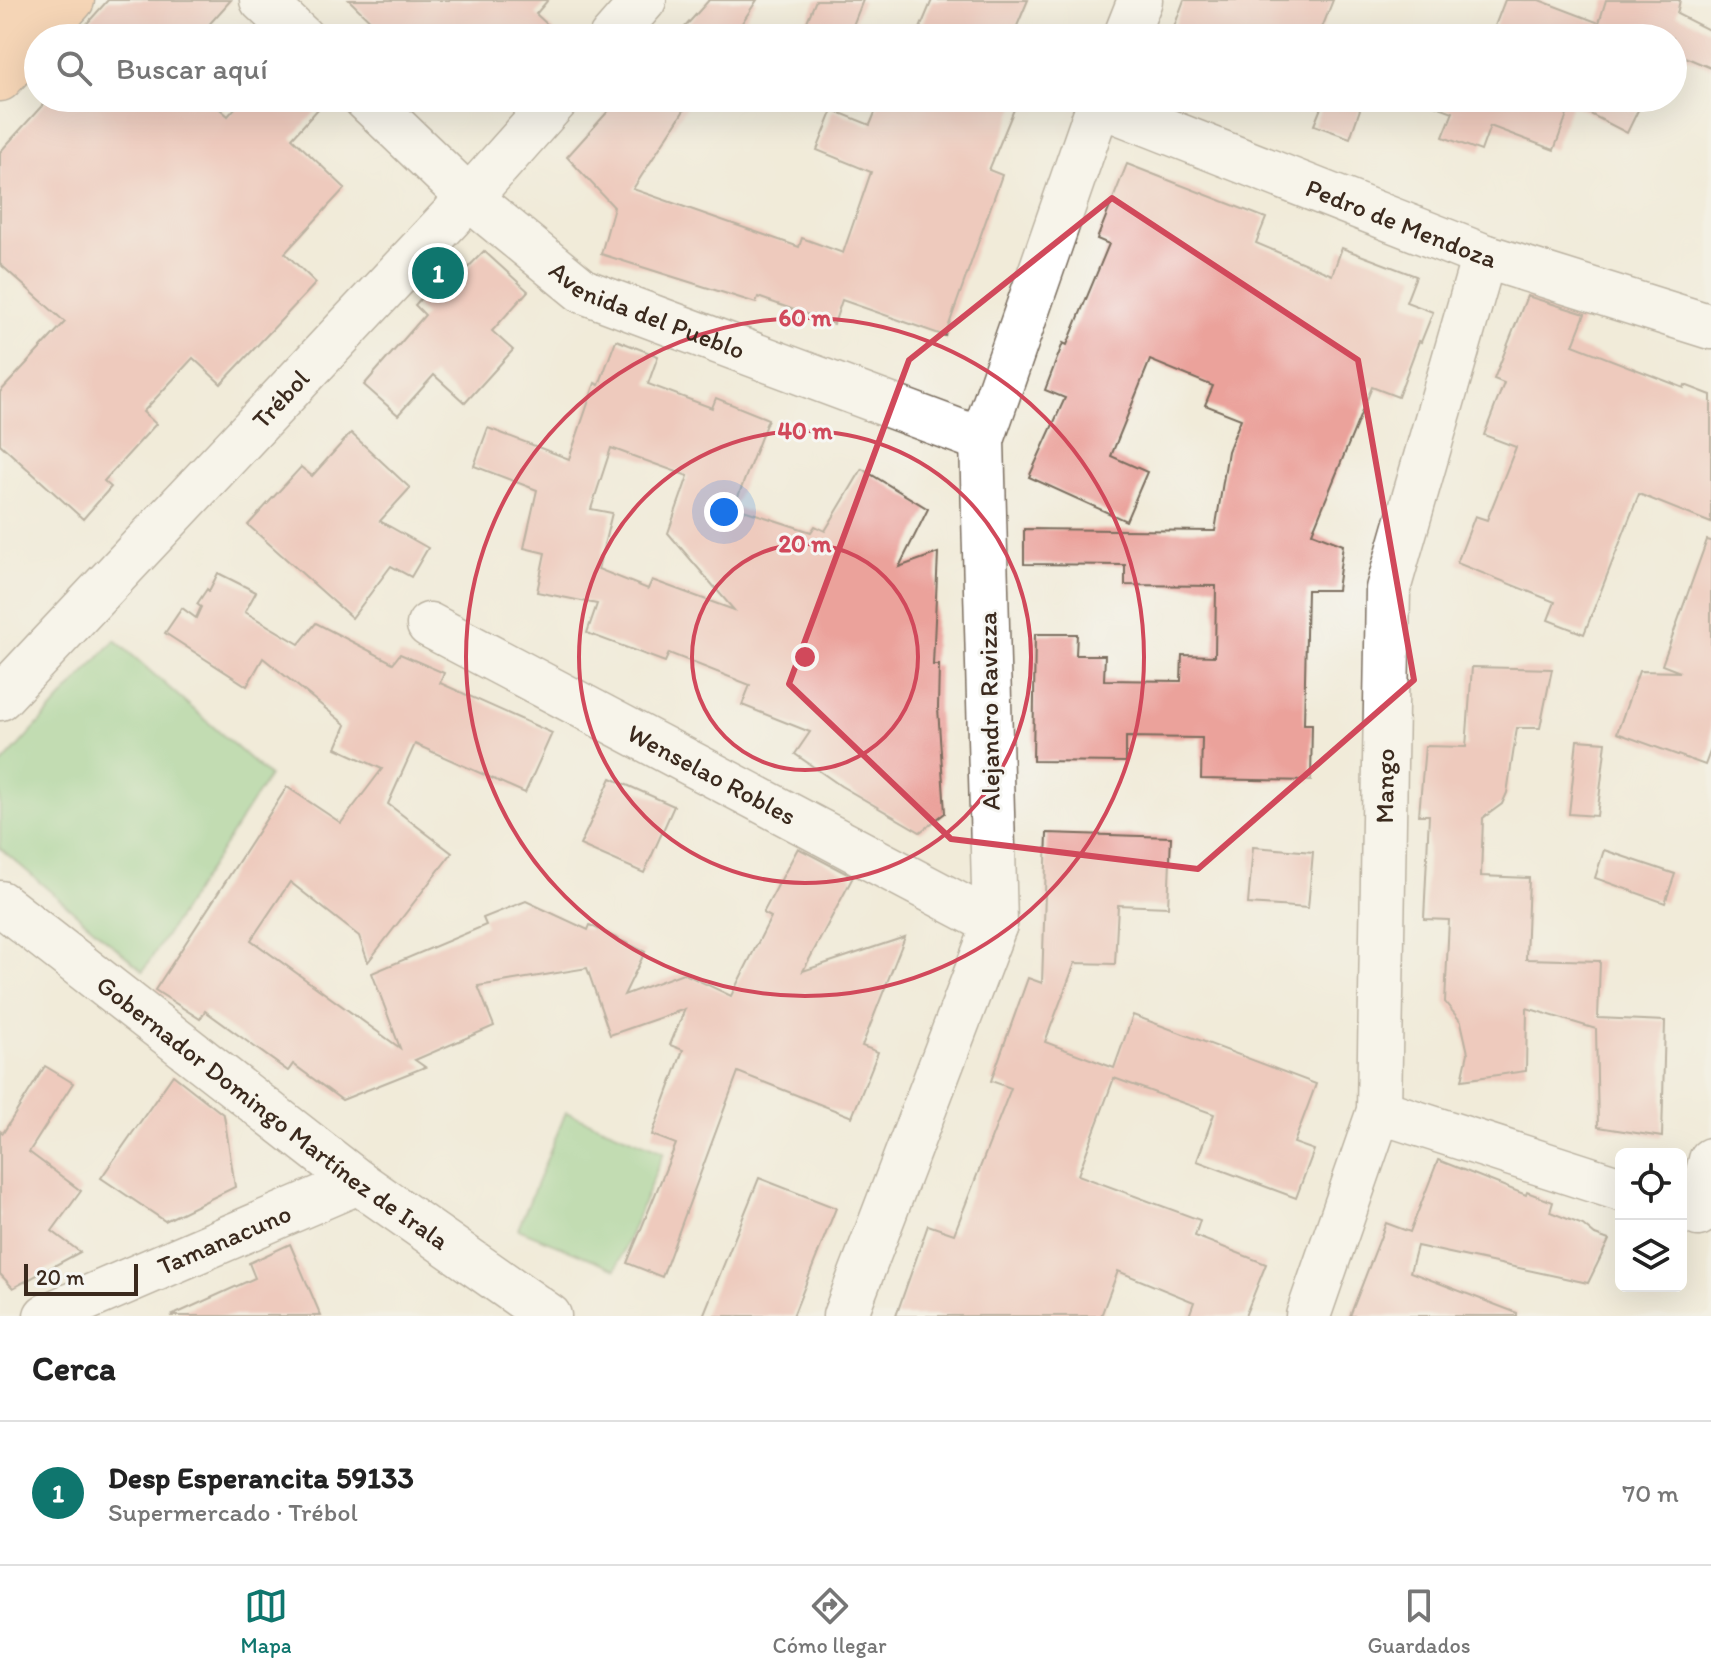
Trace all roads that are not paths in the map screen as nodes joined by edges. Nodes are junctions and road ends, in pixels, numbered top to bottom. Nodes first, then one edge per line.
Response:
1 (29, 0) edge
2 (72, 0) edge
3 (262, 0) edge
4 (644, 0) edge
5 (1140, 0) edge
6 (50, 24) edge
7 (287, 24) edge
8 (623, 24) edge
9 (1131, 24) edge
10 (0, 32) edge
11 (24, 53) edge
12 (0, 79) edge
13 (380, 112) edge
14 (546, 112) edge
15 (1096, 112) edge
16 (1127, 112) edge
17 (469, 198) junction
18 (1484, 256) junction
19 (1711, 327) edge
20 (982, 440) junction
21 (429, 625) dead end
22 (0, 698) edge
23 (0, 903) edge
24 (995, 924) junction
25 (1379, 1111) junction
26 (1711, 1160) edge
27 (358, 1182) junction
28 (1615, 1187) edge
29 (1697, 1214) edge
30 (46, 1316) edge
31 (549, 1316) edge
32 (845, 1316) edge
33 (1308, 1316) edge

1 - 10 main road
2 - 6 main road
3 - 7 street
4 - 8 street
5 - 9 street
11 - 12 main road
13 - 17 street, Avenida del Pueblo
14 - 17 street, Trébol
15 - 20 street, Alejandro Ravizza
16 - 18 street, Pedro de Mendoza
17 - 20 street, Avenida del Pueblo
17 - 22 street, Trébol
18 - 19 street, Pedro de Mendoza
18 - 25 street, Mango
20 - 24 street, Alejandro Ravizza
21 - 24 street, Wenselao Robles
23 - 27 street, Gobernador Domingo Martínez de Irala
24 - 32 street, Alejandro Ravizza
25 - 28 street
25 - 33 street, Mango
26 - 29 street
27 - 30 street, Tamanacuno
27 - 31 street, Gobernador Domingo Martínez de Irala

